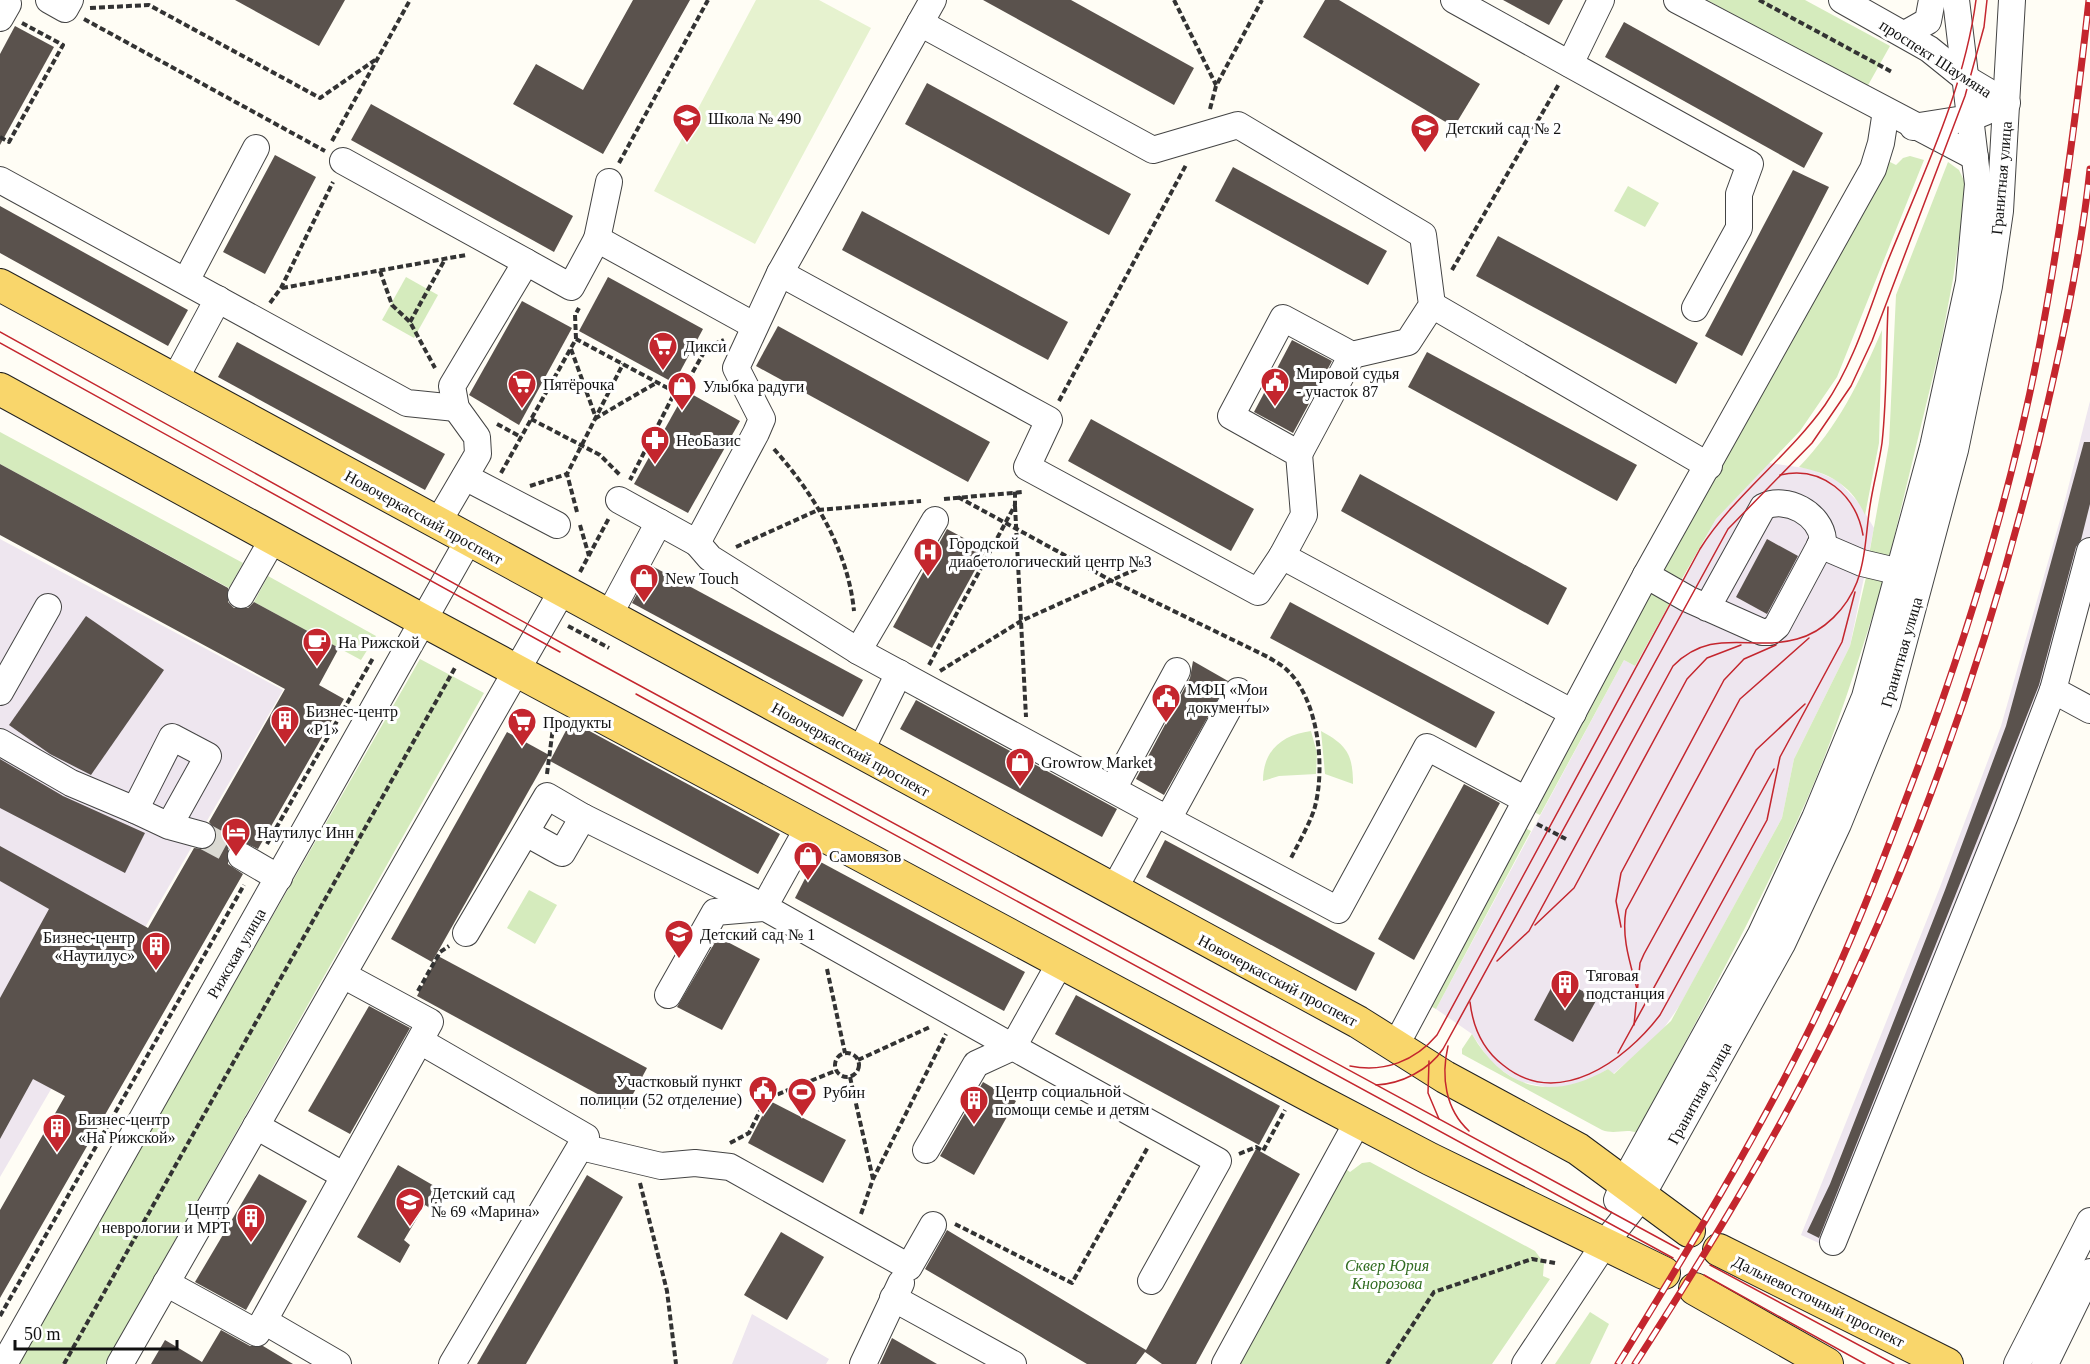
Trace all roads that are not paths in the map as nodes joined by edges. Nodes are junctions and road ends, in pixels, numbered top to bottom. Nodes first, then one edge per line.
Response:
1 (933, 0) edge
2 (1454, 0) edge
3 (1601, 0) edge
4 (1677, 0) edge
5 (1842, 0) edge
6 (1932, 0) edge
7 (1956, 0) edge
8 (2012, 0) edge
9 (920, 23) junction
10 (1905, 34) junction
11 (1570, 64) junction
12 (1965, 78) junction
13 (2007, 103) junction
14 (1886, 111) junction
15 (1970, 118) junction
16 (1913, 126) junction
17 (256, 148) dead end
18 (335, 157) road end
19 (1975, 157) junction
20 (0, 180) edge
21 (609, 182) road end
22 (597, 239) junction
23 (526, 262) junction
24 (780, 273) junction
25 (186, 281) junction
26 (0, 285) edge
27 (218, 299) junction
28 (1432, 304) junction
29 (1695, 308) dead end
30 (755, 327) junction
31 (1352, 355) junction
32 (174, 381) junction
33 (0, 389) edge
34 (454, 397) junction
35 (1299, 454) junction
36 (1709, 466) junction
37 (465, 477) junction
38 (619, 500) road end
39 (936, 506) road end
40 (659, 522) junction
41 (437, 524) junction
42 (557, 525) dead end
43 (273, 539) junction
44 (468, 541) junction
45 (1820, 545) junction
46 (704, 550) junction
47 (2090, 551) edge
48 (1282, 556) junction
49 (1900, 572) junction
50 (1646, 575) junction
51 (569, 585) junction
52 (241, 595) dead end
53 (48, 607) dead end
54 (1707, 608) junction
55 (608, 617) junction
56 (424, 621) junction
57 (858, 651) junction
58 (8, 659) edge
59 (1177, 670) dead end
60 (516, 671) junction
61 (909, 679) junction
62 (2053, 690) junction
63 (1238, 691) dead end
64 (0, 692) edge
65 (2090, 710) edge
66 (1573, 713) junction
67 (0, 742) edge
68 (860, 753) junction
69 (1113, 789) junction
70 (135, 810) junction
71 (1529, 811) junction
72 (1162, 816) junction
73 (583, 818) junction
74 (169, 826) junction
75 (809, 826) junction
76 (526, 833) junction
77 (202, 834) tunnel mouth
78 (248, 860) tunnel mouth
79 (279, 878) junction
80 (1113, 891) junction
81 (764, 908) junction
82 (466, 933) road end
83 (1060, 963) junction
84 (343, 975) junction
85 (668, 995) dead end
86 (420, 1041) junction
87 (1396, 1045) junction
88 (1013, 1047) junction
89 (1358, 1122) junction
90 (256, 1126) junction
91 (581, 1148) junction
92 (926, 1149) dead end
93 (343, 1175) junction
94 (1633, 1189) junction
95 (2090, 1221) edge
96 (933, 1225) road end
97 (1689, 1232) dead end
98 (1833, 1242) dead end
99 (1605, 1244) junction
100 (1722, 1252) dead end
101 (909, 1267) junction
102 (2090, 1272) edge
103 (1664, 1273) dead end
104 (1151, 1281) dead end
105 (166, 1284) junction
106 (1699, 1291) dead end
107 (893, 1298) junction
108 (264, 1321) junction
109 (4, 1364) edge
110 (120, 1364) edge
111 (338, 1364) edge
112 (452, 1364) edge
113 (863, 1364) edge
114 (1013, 1364) edge
115 (1225, 1364) edge
116 (1525, 1364) edge
117 (1827, 1364) edge
118 (1947, 1364) edge
119 (2017, 1364) edge
120 (2044, 1364) edge

1 - 9 street
2 - 11 street
3 - 11 street
4 - 14 street
5 - 10 street, проспект Шаумяна
6 - 10 street
7 - 12 street, Гранитная улица
8 - 13 street, Гранитная улица
9 - 24 street
9 - 28 street
10 - 12 street, проспект Шаумяна
11 - 29 street
12 - 13 street, проспект Шаумяна
12 - 15 street, Гранитная улица
13 - 15 street, проспект Шаумяна
13 - 94 street, Гранитная улица
14 - 16 street
14 - 36 street
15 - 16 street, проспект Шаумяна
15 - 19 street, Гранитная улица
16 - 19 street
17 - 25 street
18 - 23 street
19 - 49 street, Гранитная улица
20 - 25 street
21 - 22 street
22 - 23 street
22 - 30 street
23 - 34 street
24 - 30 street
24 - 48 street
25 - 27 street
26 - 32 main road, Новочеркасский проспект
27 - 32 street
27 - 34 street
28 - 31 street
28 - 36 street
30 - 46 street
31 - 35 street
31 - 35 street
32 - 41 main road, Новочеркасский проспект
33 - 43 main road
34 - 37 street
35 - 48 street
36 - 50 street
37 - 41 street
37 - 42 street
38 - 40 street
39 - 57 street
40 - 46 street
40 - 55 street
41 - 44 main road, Новочеркасский проспект
43 - 52 street
43 - 56 main road
44 - 51 main road, Новочеркасский проспект
44 - 56 street, Рижская улица
45 - 49 street
45 - 54 street
45 - 54 street
46 - 57 street
47 - 62 street
48 - 66 street
49 - 94 street, Гранитная улица
50 - 54 street
50 - 66 street
51 - 55 main road, Новочеркасский проспект
51 - 60 street
53 - 58 street
55 - 68 main road, Новочеркасский проспект
56 - 60 main road
56 - 79 street, Рижская улица
57 - 61 street
58 - 64 street
59 - 69 street
60 - 75 main road
60 - 84 street
61 - 68 street
61 - 69 street
62 - 65 street
62 - 98 street
63 - 72 street
66 - 71 street
67 - 70 street
68 - 80 main road, Новочеркасский проспект
69 - 72 street
70 - 74 street
70 - 74 street
71 - 72 street
71 - 87 street
72 - 80 street
73 - 76 street
73 - 76 street
73 - 81 street
74 - 77 street
75 - 81 street
75 - 83 main road
76 - 82 street
78 - 79 street
79 - 109 street, Рижская улица
80 - 87 main road, Новочеркасский проспект
81 - 85 street
81 - 88 street
83 - 88 street
83 - 89 main road
84 - 86 street
84 - 90 street
86 - 91 street
86 - 93 street
87 - 94 main road, Новочеркасский проспект
88 - 92 street
88 - 104 street
89 - 99 main road
89 - 115 street
90 - 93 street
90 - 105 street
91 - 101 street
91 - 112 street
93 - 108 street
94 - 97 main road, Новочеркасский проспект
94 - 99 street, Гранитная улица
95 - 119 street
96 - 101 street
99 - 103 main road
99 - 116 street, Гранитная улица
100 - 118 main road, Дальневосточный проспект
101 - 107 street
102 - 120 street
105 - 108 street
105 - 110 street
106 - 117 main road
107 - 113 street
107 - 114 street
108 - 111 street

